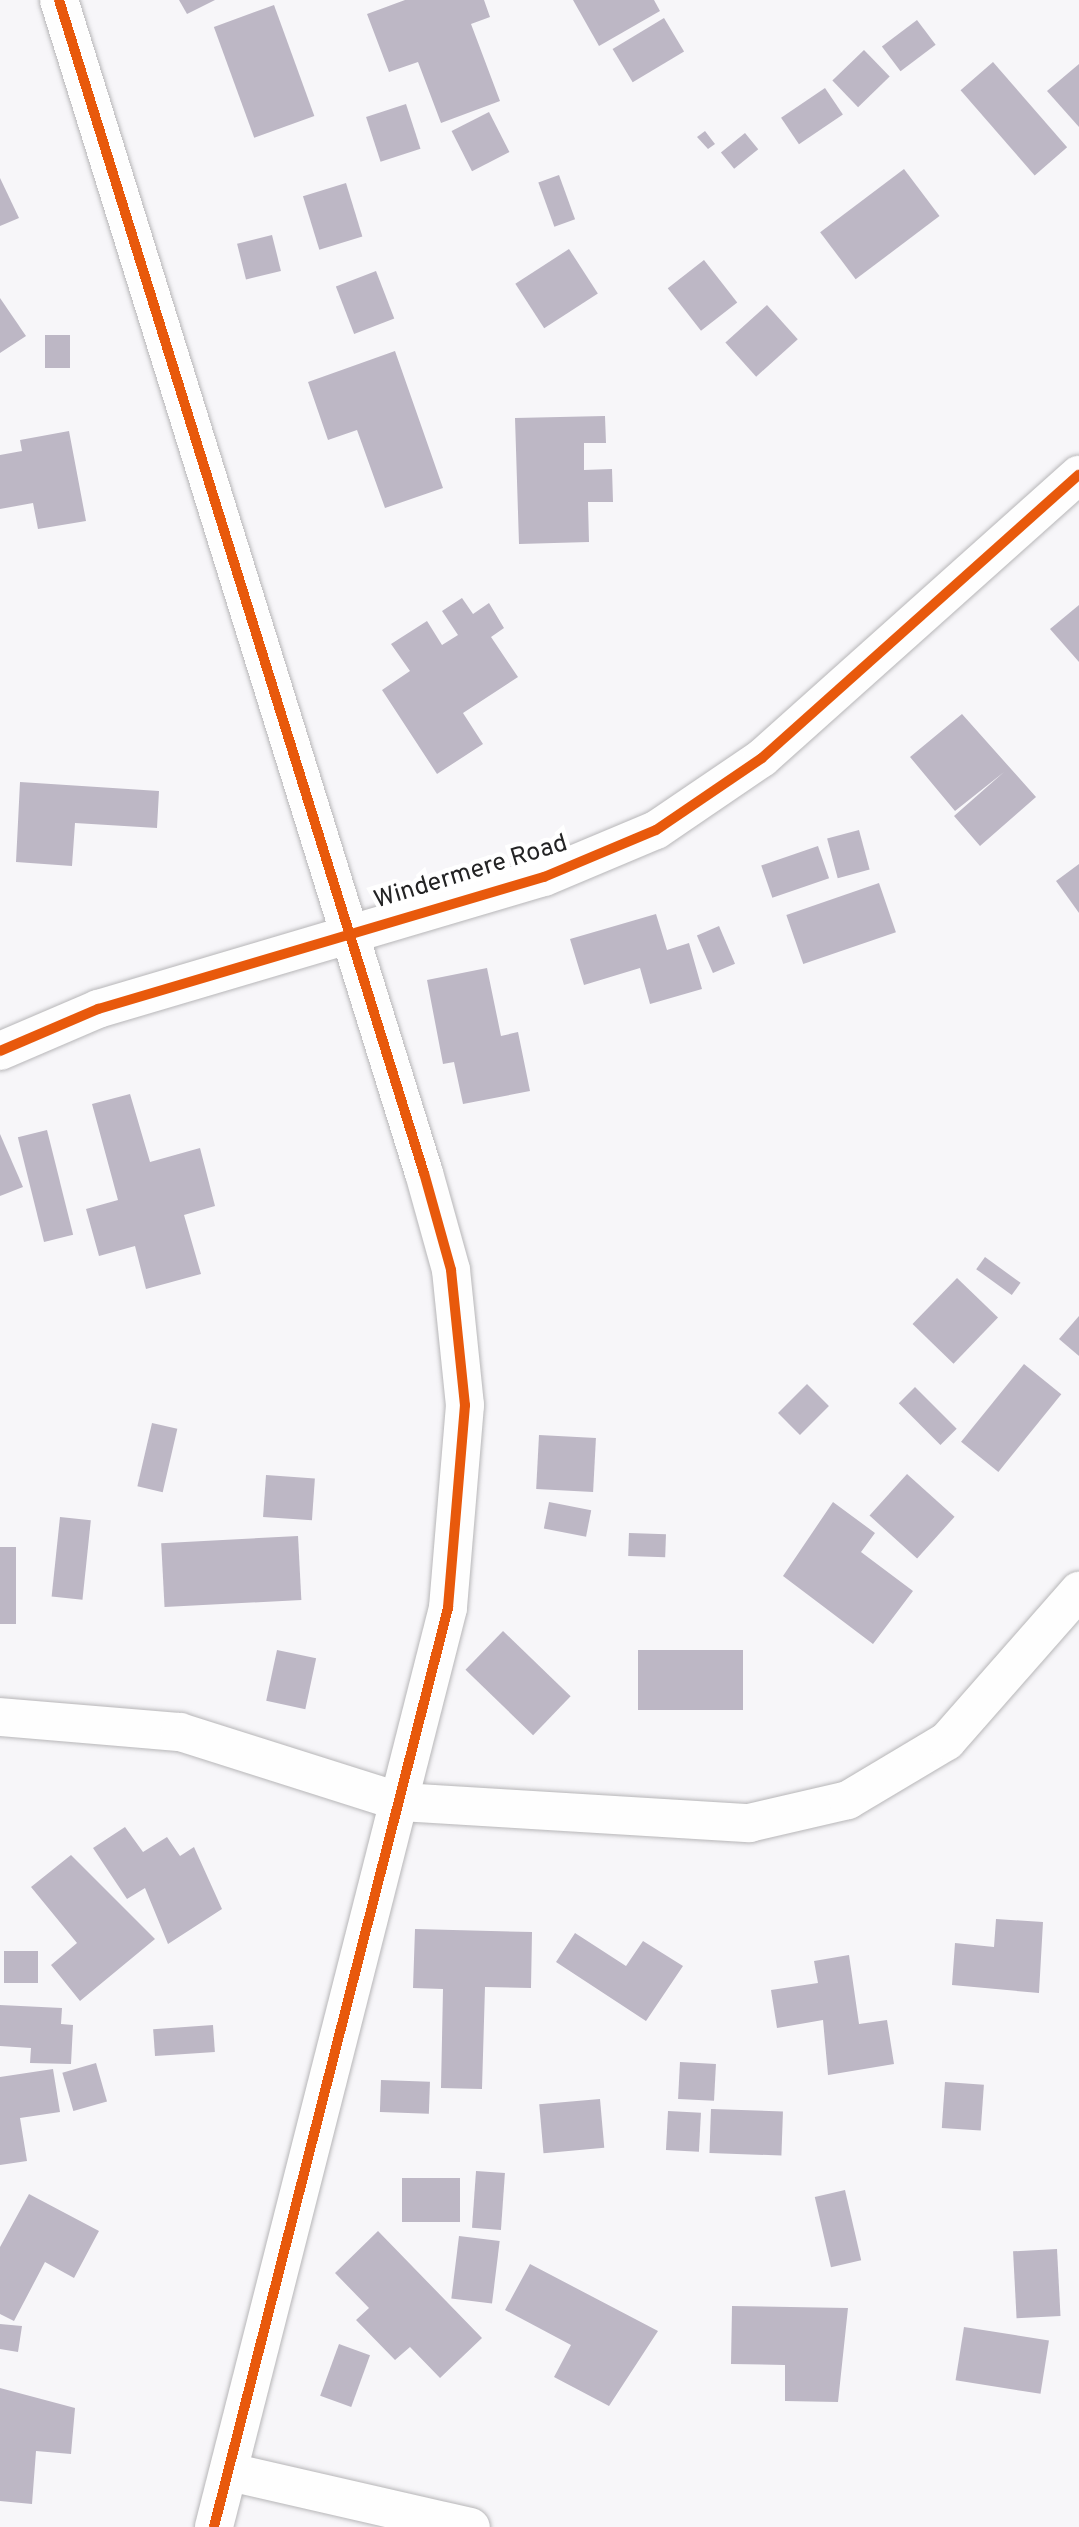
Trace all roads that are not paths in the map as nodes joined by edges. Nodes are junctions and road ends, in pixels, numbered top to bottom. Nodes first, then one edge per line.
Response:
1 (59, 0) edge
2 (1079, 475) edge
3 (346, 932) junction
4 (0, 1051) edge
5 (1074, 1608) edge
6 (0, 1717) edge
7 (401, 1802) junction
8 (230, 2472) junction
9 (214, 2527) edge
10 (471, 2527) edge

1 - 3 street
2 - 3 street, Windermere Road
3 - 4 street, Windermere Road
3 - 7 street
5 - 7 street
6 - 7 street
7 - 8 street
8 - 9 street
8 - 10 street

